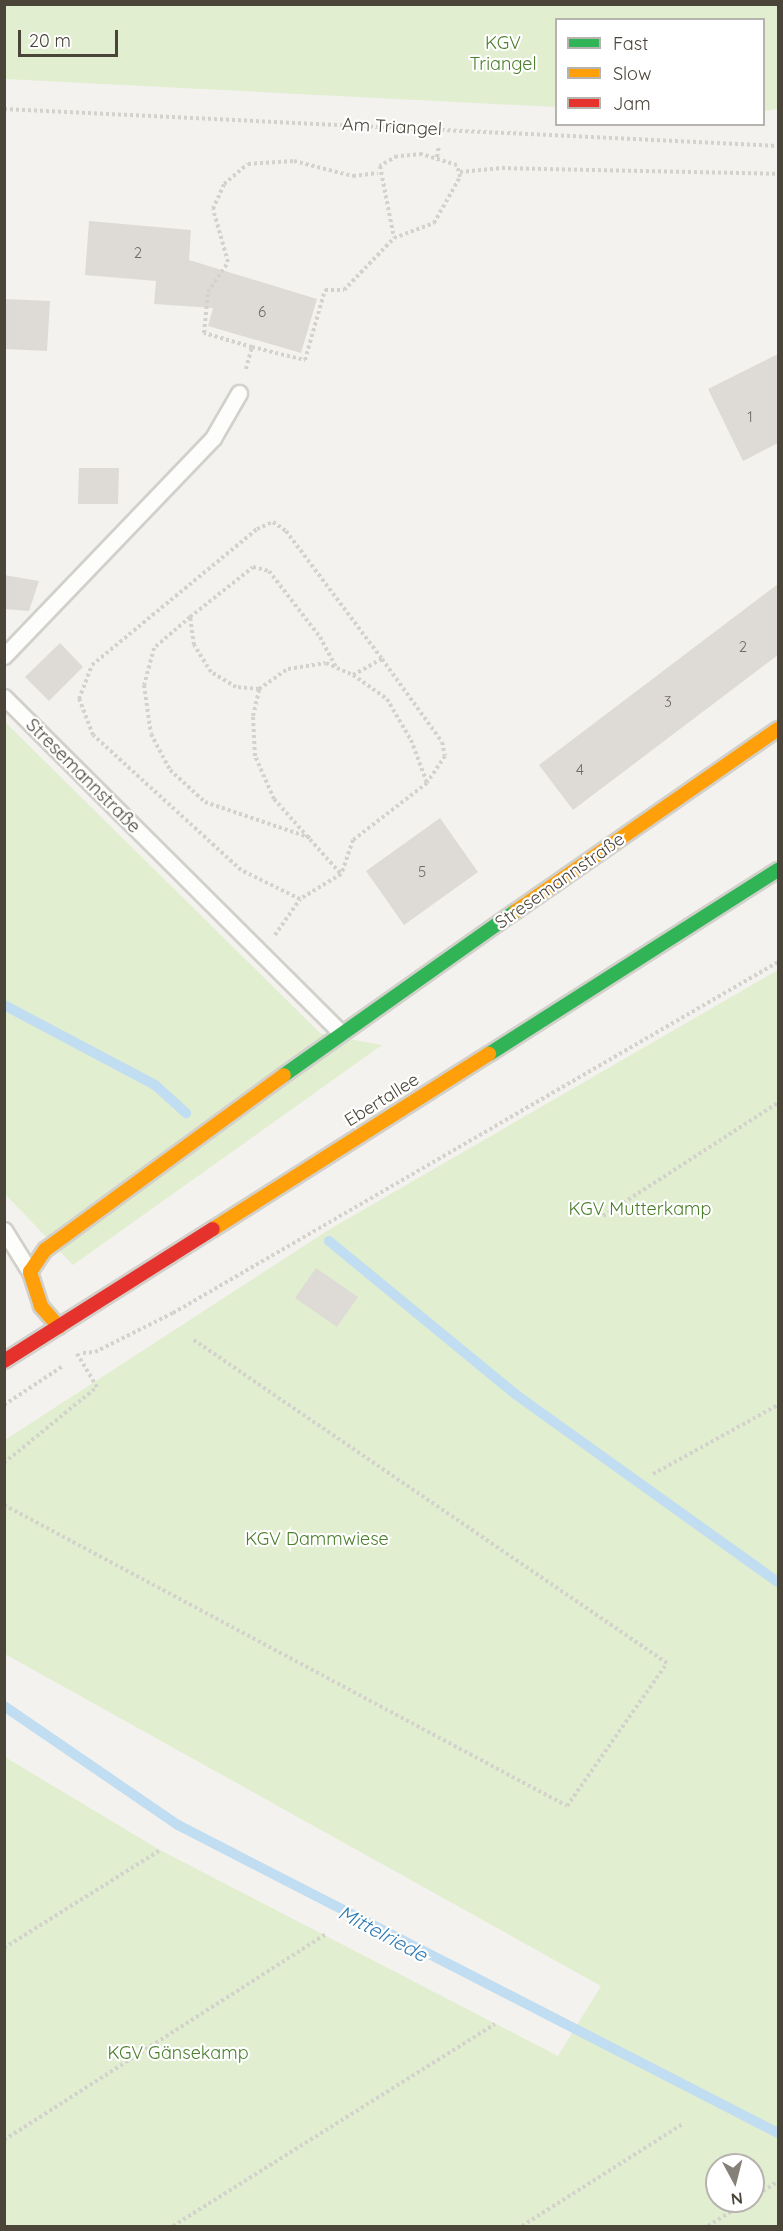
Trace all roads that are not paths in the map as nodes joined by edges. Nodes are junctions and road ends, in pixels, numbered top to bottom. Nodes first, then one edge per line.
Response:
1 (239, 393) road end
2 (4, 656) edge
3 (4, 697) edge
4 (778, 729) edge
5 (778, 870) edge
6 (341, 1033) junction
7 (4, 1230) edge
8 (30, 1272) junction
9 (59, 1327) junction
10 (4, 1361) edge

1 - 2 lane
3 - 6 lane, Stresemannstraße
4 - 6 street, Stresemannstraße
5 - 9 street, Ebertallee
6 - 8 street, Stresemannstraße
7 - 8 lane
8 - 9 street
9 - 10 street, Ebertallee

